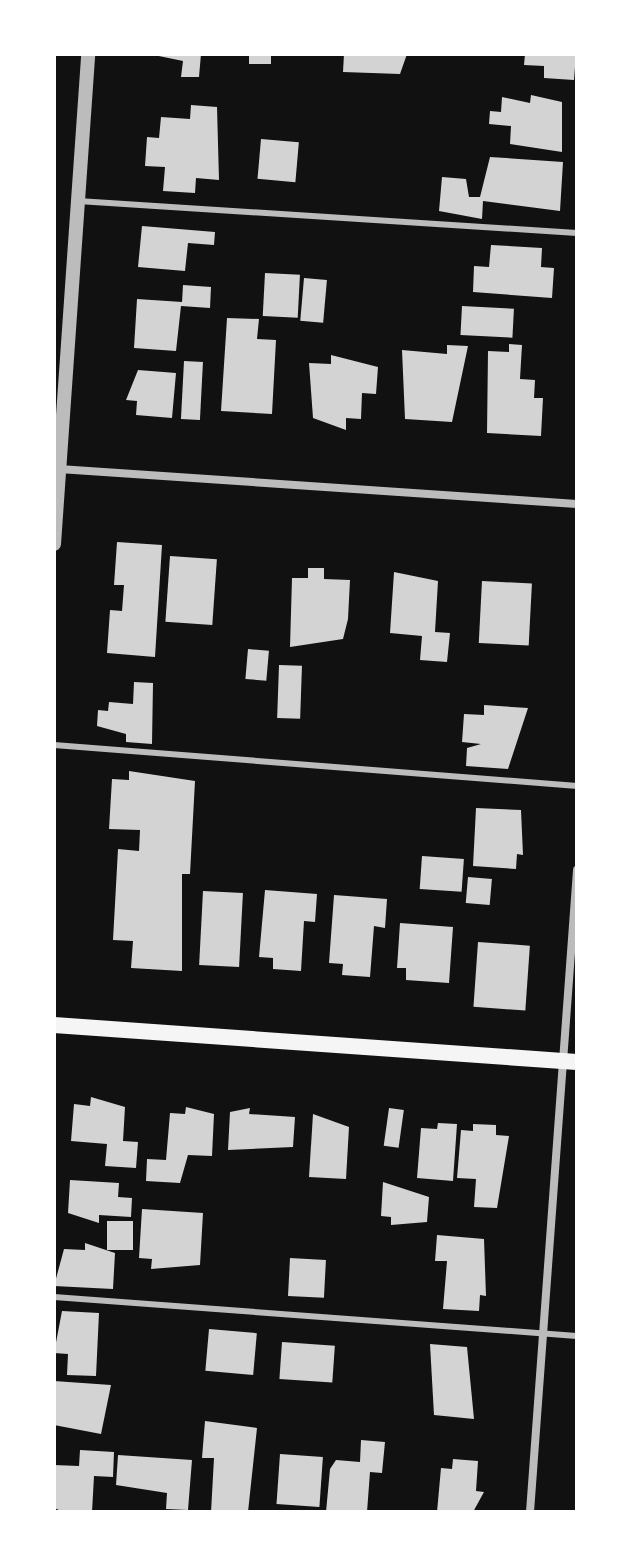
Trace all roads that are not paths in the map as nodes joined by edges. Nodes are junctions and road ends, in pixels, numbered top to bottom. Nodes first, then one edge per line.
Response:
1 (88, 54) edge
2 (78, 201) junction
3 (577, 233) edge
4 (57, 469) edge
5 (577, 504) edge
6 (54, 544) edge
7 (54, 745) edge
8 (577, 786) edge
9 (577, 870) edge
10 (54, 1025) edge
11 (571, 1062) edge
12 (54, 1297) edge
13 (543, 1333) junction
14 (577, 1336) edge
15 (530, 1512) edge

1 - 2 street
2 - 3 lane
2 - 4 street
4 - 5 street
4 - 6 street
7 - 8 lane
9 - 11 street
10 - 11 main road
11 - 13 street
12 - 13 lane
13 - 14 lane
13 - 15 street

